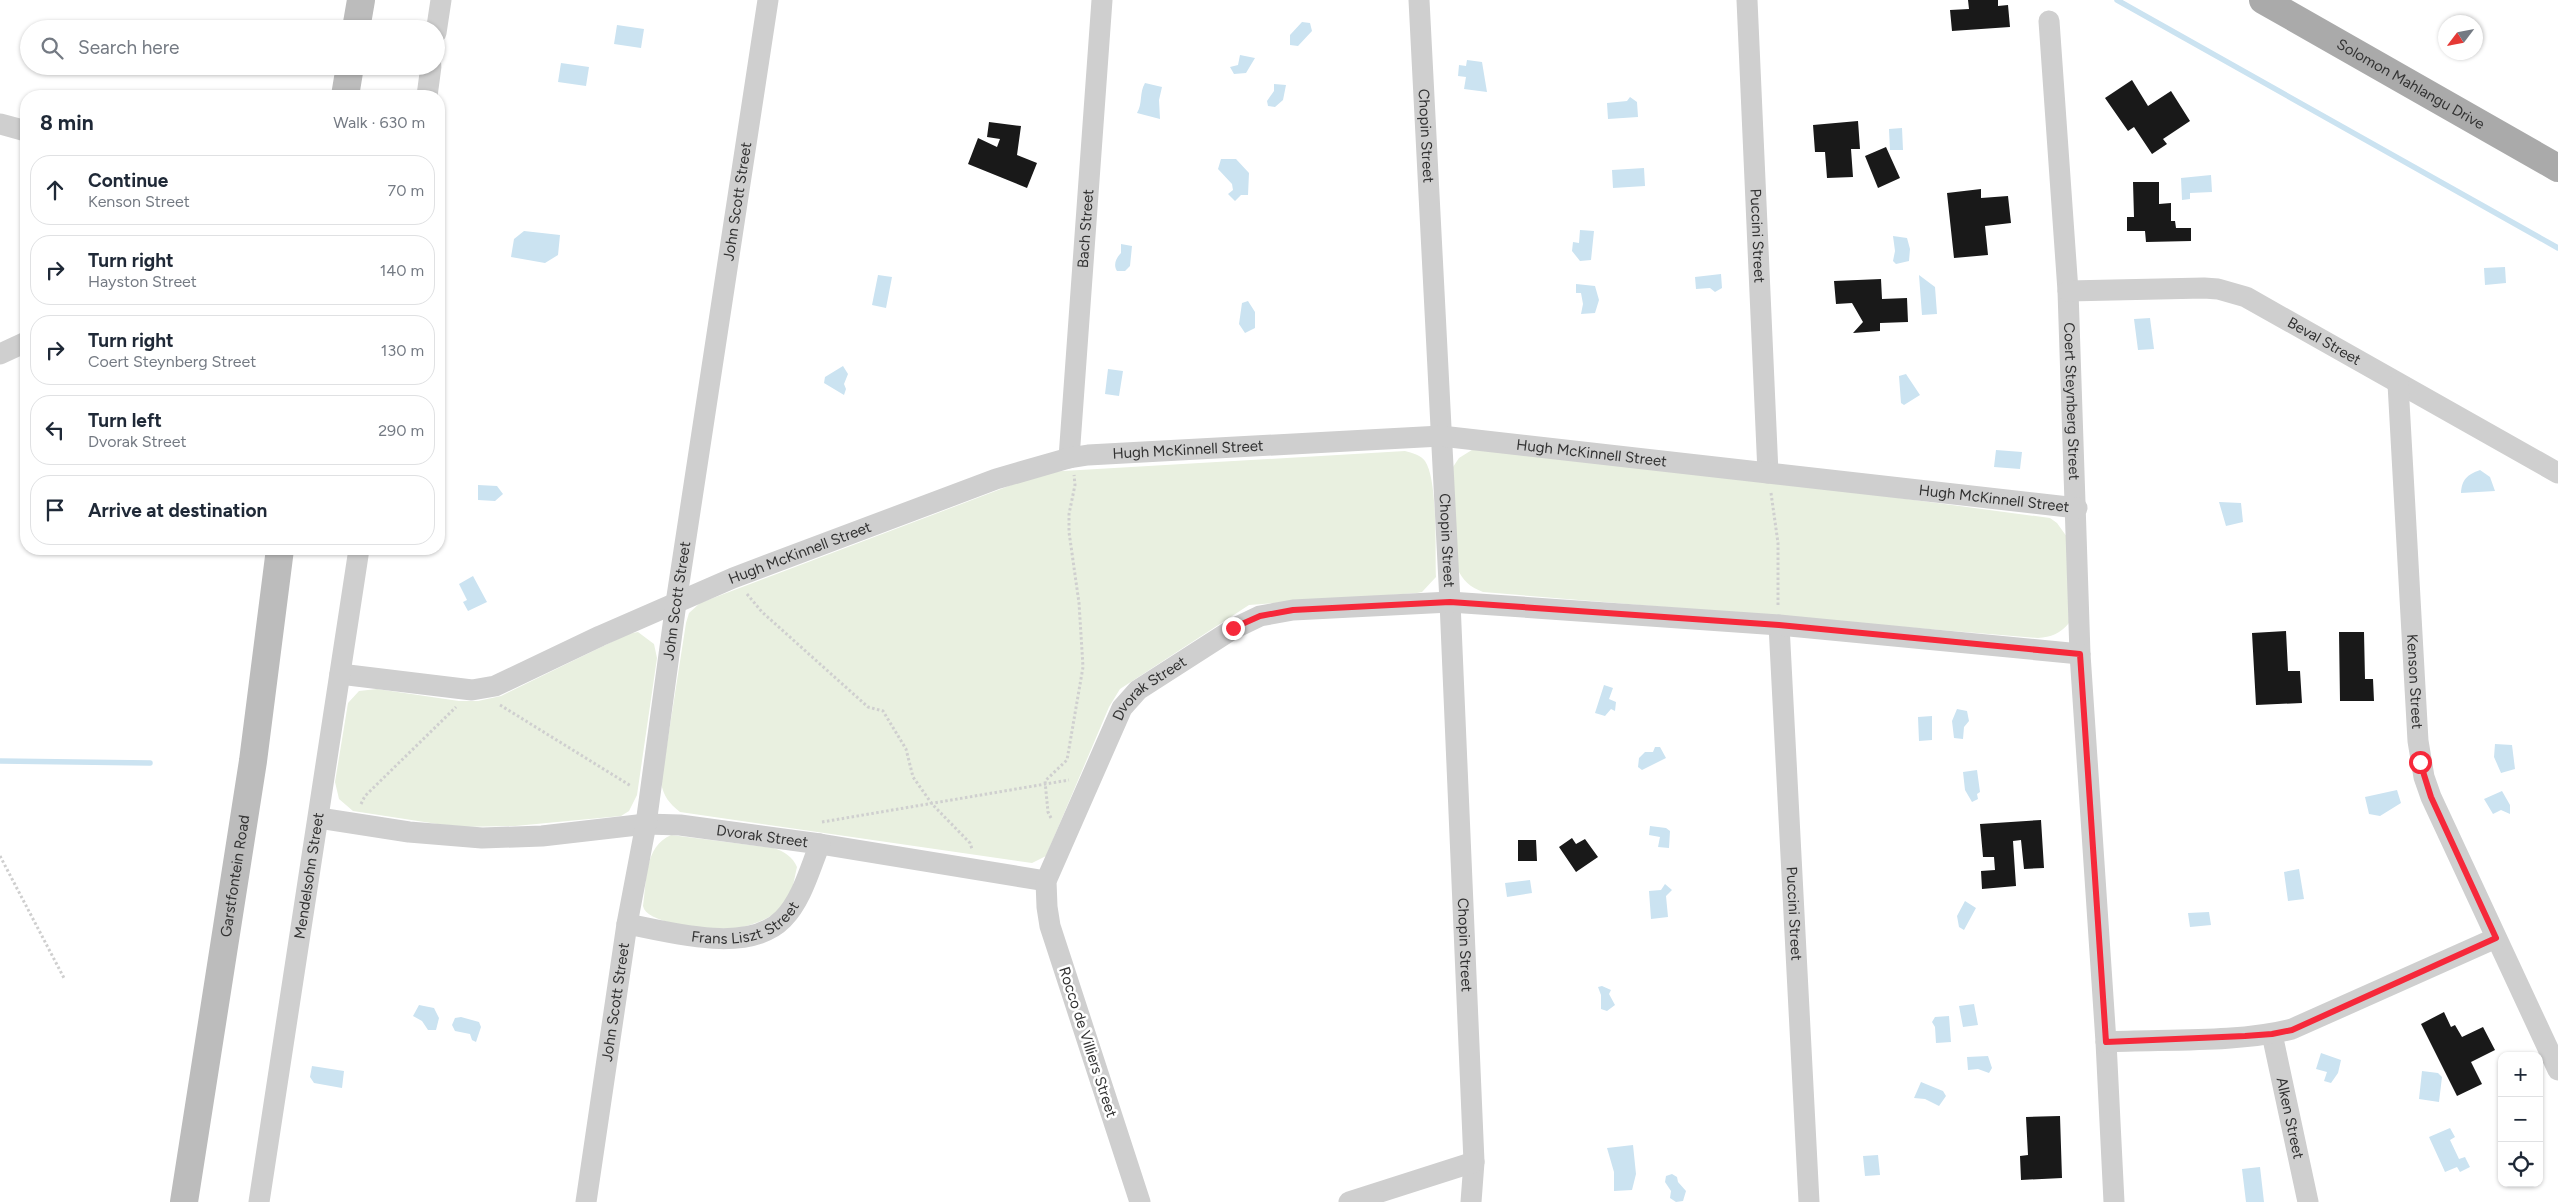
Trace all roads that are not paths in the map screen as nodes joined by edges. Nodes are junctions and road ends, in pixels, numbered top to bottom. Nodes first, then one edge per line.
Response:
1 (361, 0) edge
2 (441, 0) edge
3 (768, 0) edge
4 (1102, 0) edge
5 (1419, 0) edge
6 (1747, 0) edge
7 (2263, 0) edge
8 (358, 20) edge
9 (438, 20) edge
10 (2049, 22) dead end
11 (348, 75) edge
12 (430, 75) edge
13 (346, 90) edge
14 (428, 90) edge
15 (0, 124) edge
16 (20, 129) edge
17 (2558, 168) edge
18 (2068, 292) junction
19 (20, 345) edge
20 (0, 354) edge
21 (2398, 384) junction
22 (1441, 436) junction
23 (1069, 458) junction
24 (1768, 473) junction
25 (2558, 473) edge
26 (2077, 508) junction
27 (279, 555) edge
28 (358, 555) edge
29 (1450, 602) junction
30 (676, 603) junction
31 (1779, 625) junction
32 (2080, 654) junction
33 (340, 674) junction
34 (319, 818) junction
35 (646, 824) junction
36 (819, 833) junction
37 (1046, 881) junction
38 (627, 924) junction
39 (2496, 938) junction
40 (2272, 1034) junction
41 (2106, 1042) junction
42 (2558, 1070) edge
43 (1474, 1162) junction
44 (184, 1202) edge
45 (259, 1202) edge
46 (586, 1202) edge
47 (1140, 1202) edge
48 (1349, 1202) edge
49 (1471, 1202) edge
50 (1809, 1202) edge
51 (2114, 1202) edge
52 (2308, 1202) edge

1 - 8 main road
2 - 9 street
3 - 30 street, John Scott Street
4 - 23 street, Bach Street
5 - 22 street, Chopin Street
6 - 24 street, Puccini Street
7 - 17 main road, Solomon Mahlangu Drive
10 - 18 street, Coert Steynberg Street
11 - 13 main road
12 - 14 street
15 - 16 street
18 - 21 street, Beval Street
18 - 26 street, Coert Steynberg Street
19 - 20 street
21 - 25 street, Beval Street
21 - 39 street, Kenson Street
22 - 23 street, Hugh McKinnell Street
22 - 24 street, Hugh McKinnell Street
22 - 29 street, Chopin Street
23 - 30 street, Hugh McKinnell Street
24 - 26 street, Hugh McKinnell Street
26 - 32 street, Coert Steynberg Street
27 - 44 main road, Garstfontein Road
28 - 33 street, Mendelsohn Street
29 - 31 street, Dvorak Street
29 - 37 street, Dvorak Street
29 - 43 street, Chopin Street
30 - 33 street, Hugh McKinnell Street
30 - 35 street, John Scott Street
31 - 32 street, Dvorak Street
31 - 50 street, Puccini Street
32 - 41 street, Coert Steynberg Street
33 - 34 street, Mendelsohn Street
34 - 35 street, Dvorak Street
34 - 45 street, Mendelsohn Street
35 - 36 street, Dvorak Street
35 - 38 street, John Scott Street
36 - 37 street, Dvorak Street
36 - 38 street, Frans Liszt Street
37 - 47 street, Rocco de Villiers Street
38 - 46 street, John Scott Street
39 - 40 street
39 - 42 street, Kenson Street
40 - 41 street
40 - 52 street, Alken Street
41 - 51 street, Coert Steynberg Street
43 - 48 street
43 - 49 street, Chopin Street

